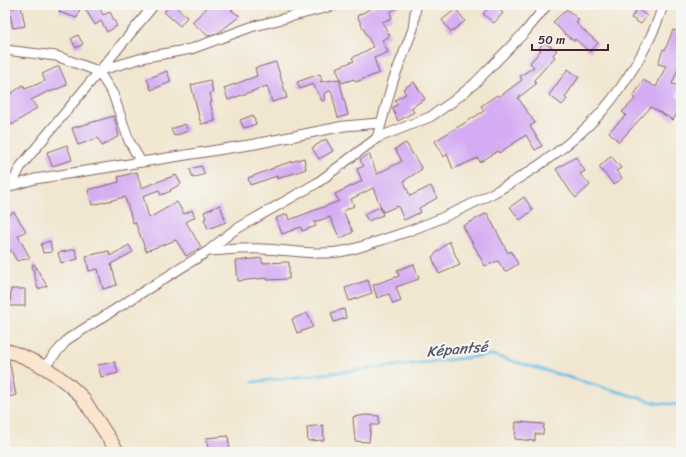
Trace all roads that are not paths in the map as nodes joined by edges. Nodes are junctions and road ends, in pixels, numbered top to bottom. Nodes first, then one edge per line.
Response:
1 (154, 5) edge
2 (336, 5) edge
3 (416, 5) edge
4 (547, 5) edge
5 (663, 5) edge
6 (5, 50) edge
7 (98, 71) junction
8 (380, 123) junction
9 (377, 138) junction
10 (141, 162) junction
11 (8, 188) edge
12 (208, 251) junction
13 (5, 350) edge
14 (44, 366) junction
15 (118, 452) edge

1 - 7 street
2 - 7 street
3 - 8 street
4 - 9 street
5 - 12 street
6 - 7 street
7 - 10 street
7 - 11 street
8 - 9 street
8 - 10 street
9 - 12 street
10 - 11 street
12 - 14 street
13 - 14 main road
14 - 15 main road

